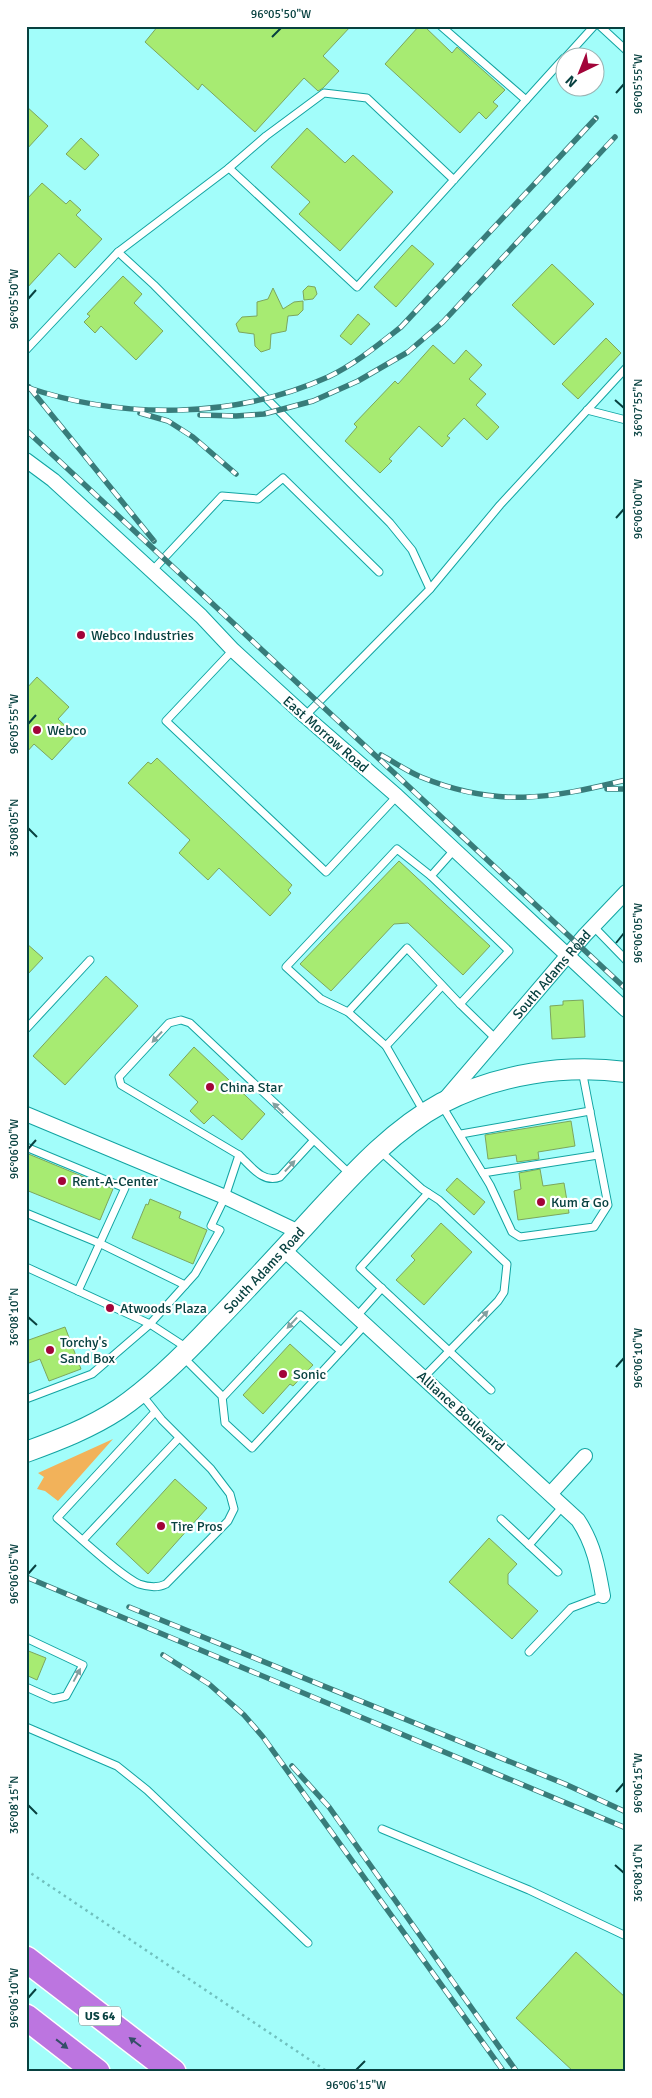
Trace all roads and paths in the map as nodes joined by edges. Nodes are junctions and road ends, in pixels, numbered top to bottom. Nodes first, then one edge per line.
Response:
1 (441, 26) edge
2 (594, 26) edge
3 (600, 26) edge
4 (574, 48) edge
5 (626, 50) edge
6 (554, 70) edge
7 (526, 100) junction
8 (229, 168) junction
9 (454, 180) junction
10 (118, 252) junction
11 (26, 350) edge
12 (626, 368) edge
13 (587, 410) junction
14 (626, 420) edge
15 (26, 460) edge
16 (152, 571) junction
17 (379, 572) dead end
18 (430, 589) junction
19 (233, 650) junction
20 (305, 716) junction
21 (397, 796) junction
22 (455, 849) junction
23 (431, 876) junction
24 (626, 892) edge
25 (593, 926) junction
26 (568, 956) junction
27 (90, 960) dead end
28 (626, 960) edge
29 (442, 986) junction
30 (460, 1004) junction
31 (626, 1010) edge
32 (348, 1012) junction
33 (26, 1029) edge
34 (495, 1038) junction
35 (386, 1046) junction
36 (582, 1070) junction
37 (626, 1072) edge
38 (433, 1109) junction
39 (590, 1112) junction
40 (26, 1114) edge
41 (461, 1134) junction
42 (313, 1141) junction
43 (26, 1147) edge
44 (378, 1150) junction
45 (239, 1155) junction
46 (598, 1155) junction
47 (483, 1173) junction
48 (352, 1175) junction
49 (428, 1193) junction
50 (225, 1197) junction
51 (26, 1214) edge
52 (299, 1232) junction
53 (100, 1243) junction
54 (283, 1249) junction
55 (26, 1267) edge
56 (185, 1285) junction
57 (382, 1288) junction
58 (78, 1291) junction
59 (361, 1320) junction
60 (150, 1324) junction
61 (341, 1351) junction
62 (450, 1351) junction
63 (186, 1353) junction
64 (424, 1377) junction
65 (491, 1390) dead end
66 (140, 1393) junction
67 (223, 1397) junction
68 (26, 1399) edge
69 (155, 1412) junction
70 (179, 1438) junction
71 (26, 1452) edge
72 (586, 1456) dead end
73 (551, 1493) junction
74 (564, 1506) junction
75 (501, 1520) dead end
76 (83, 1540) junction
77 (529, 1545) junction
78 (558, 1572) dead end
79 (603, 1596) joint
80 (26, 1638) edge
81 (529, 1652) dead end
82 (26, 1687) edge
83 (27, 1728) edge
84 (382, 1829) dead end
85 (26, 1870) edge
86 (626, 1936) edge
87 (308, 1943) dead end
88 (26, 1959) edge
89 (26, 2017) edge
90 (97, 2072) edge
91 (173, 2072) edge
92 (328, 2072) edge

1 - 7 lane
2 - 4 lane
3 - 5 lane
6 - 7 lane
7 - 9 lane
8 - 9 lane
8 - 9 lane
8 - 10 lane
10 - 11 lane
10 - 18 lane
12 - 13 lane
13 - 14 lane
13 - 18 lane
15 - 16 street, East Morrow Road
16 - 17 lane
16 - 19 street, East Morrow Road
18 - 20 lane
19 - 20 street, East Morrow Road
19 - 21 lane
20 - 21 street, East Morrow Road
21 - 22 street, East Morrow Road
22 - 23 lane
22 - 26 street, East Morrow Road
23 - 30 lane
23 - 32 lane
24 - 25 street, South Adams Road
25 - 26 street, South Adams Road
25 - 28 lane
26 - 31 street, East Morrow Road
26 - 34 street, South Adams Road
27 - 33 lane
29 - 30 lane
29 - 32 lane
29 - 35 lane
30 - 34 lane
32 - 35 lane
34 - 38 street, South Adams Road
35 - 38 lane
36 - 37 main road, South Adams Road
36 - 38 main road, South Adams Road
36 - 39 lane
38 - 41 lane
38 - 44 main road, South Adams Road
39 - 41 lane
39 - 46 lane
40 - 50 street
41 - 47 lane
45 -> 42 lane
42 -> 45 lane
42 - 48 lane
43 - 53 lane
44 - 48 main road, South Adams Road
44 - 49 lane
45 - 50 lane
46 - 47 lane
46 - 47 lane
48 - 52 main road, South Adams Road
49 - 57 lane
62 -> 49 lane
50 - 52 street
50 - 56 lane
51 - 53 lane
52 - 54 main road, South Adams Road
53 - 56 lane
53 - 58 lane
54 - 59 street, Alliance Boulevard
54 - 63 main road, South Adams Road
55 - 58 lane
56 - 60 lane
57 - 59 lane
57 - 62 lane
58 - 60 lane
59 - 61 lane
59 - 64 street, Alliance Boulevard
60 - 63 lane
60 - 68 lane
61 -> 67 lane
61 - 67 lane
62 - 64 lane
62 - 65 lane
63 - 66 main road, South Adams Road
63 - 67 lane
64 - 73 street, Alliance Boulevard
66 - 69 lane
66 - 71 main road, South Adams Road
69 - 70 lane
69 - 76 lane
70 - 76 lane
70 - 76 lane
72 - 73 street
73 - 74 street, Alliance Boulevard
74 - 77 lane
74 - 79 street, Alliance Boulevard
75 - 77 lane
77 - 78 lane
79 - 81 lane
82 -> 80 lane
83 - 87 lane
84 - 86 lane
85 - 92 path
91 -> 88 highway, US 64
89 -> 90 highway

